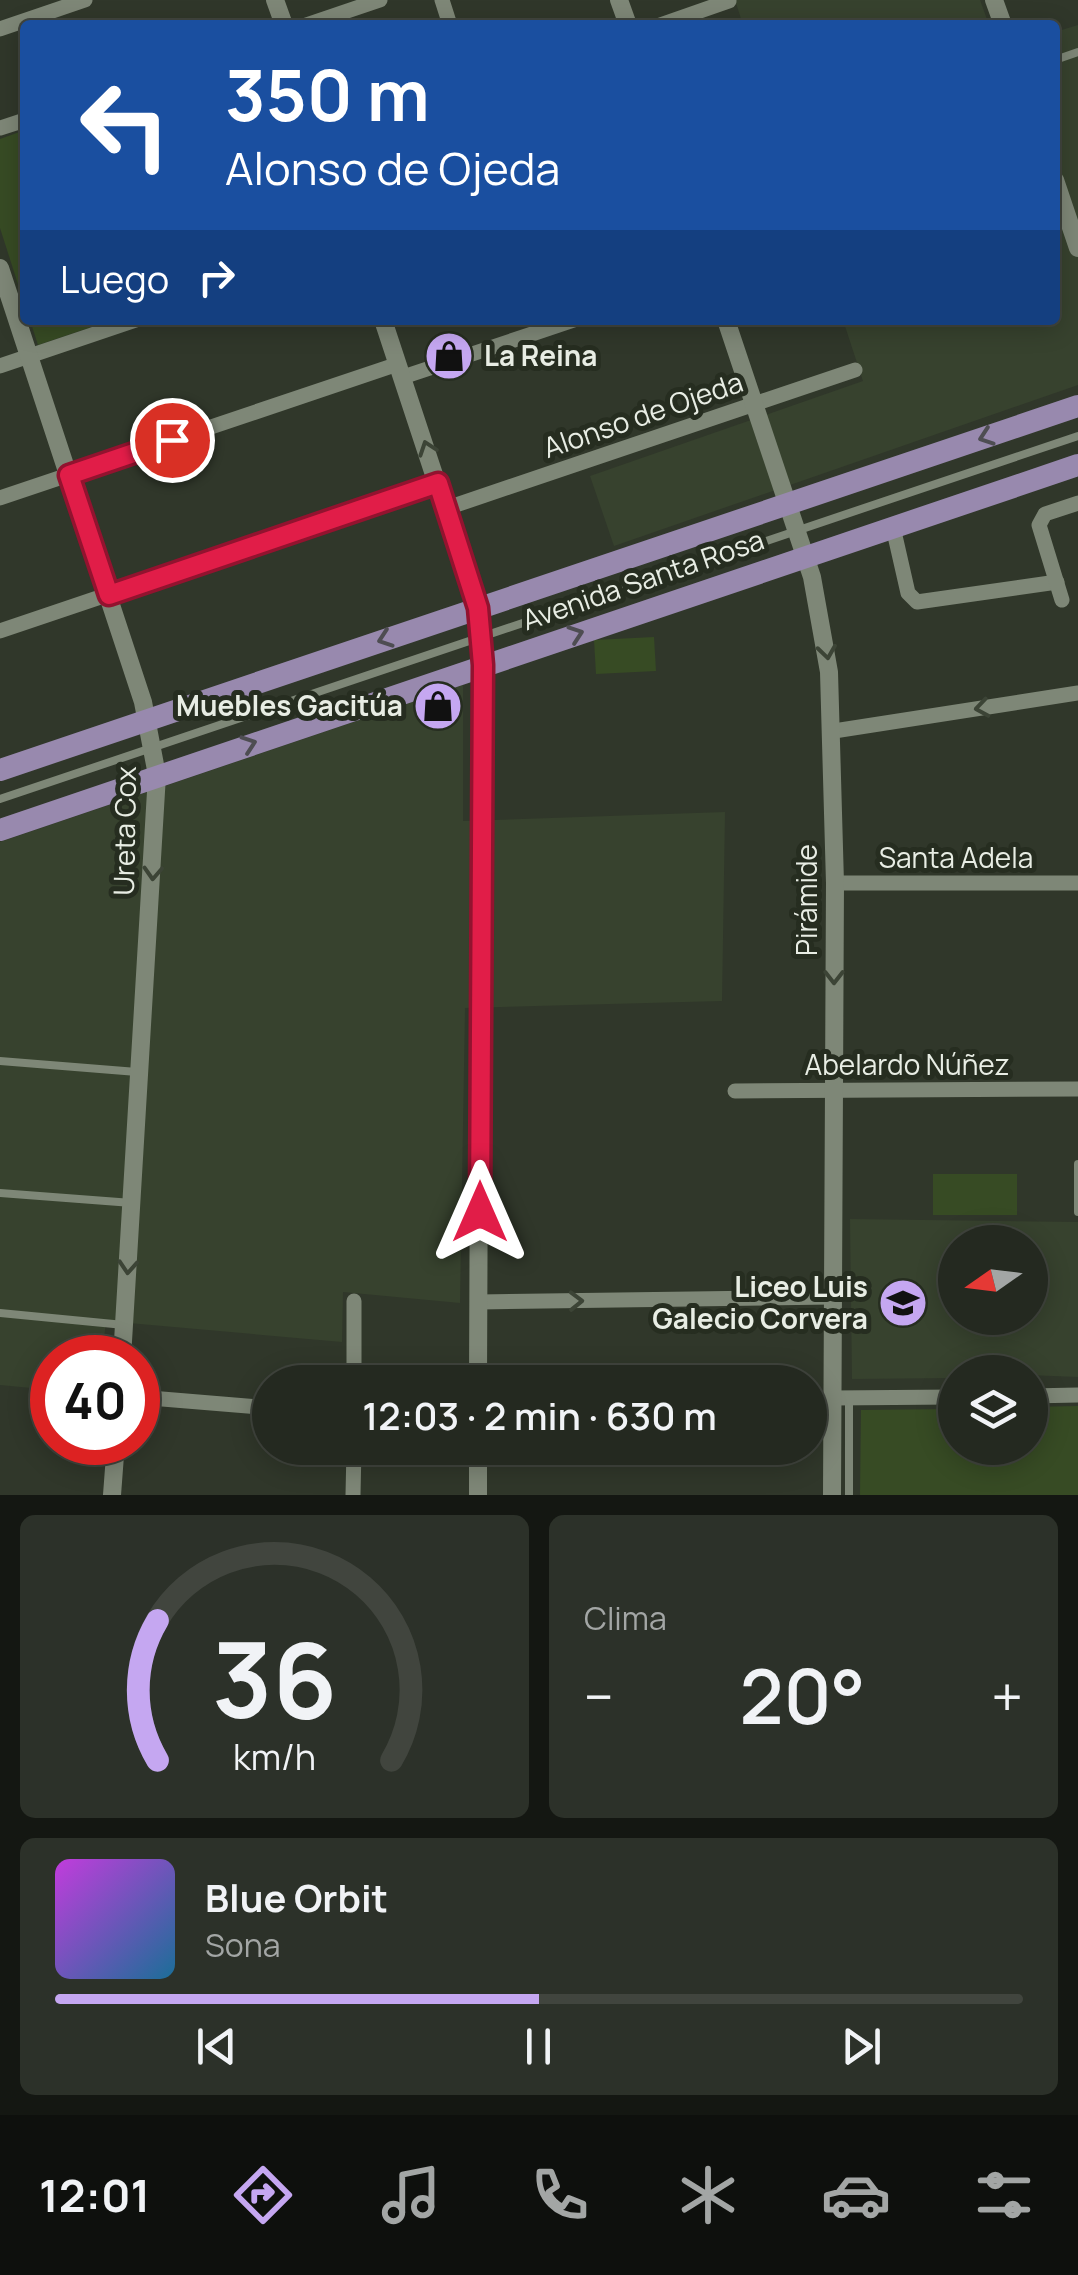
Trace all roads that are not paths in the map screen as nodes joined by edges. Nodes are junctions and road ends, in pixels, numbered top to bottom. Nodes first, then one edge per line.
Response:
1 (84, 0) edge
2 (380, 0) edge
3 (729, 1) edge
4 (24, 20) edge
5 (321, 20) edge
6 (674, 20) edge
7 (1060, 195) edge
8 (1078, 248) edge
9 (0, 268) edge
10 (118, 325) edge
11 (385, 325) edge
12 (557, 325) edge
13 (728, 325) edge
14 (30, 356) junction
15 (0, 366) edge
16 (400, 370) junction
17 (855, 370) dead end
18 (754, 404) junction
19 (1078, 406) edge
20 (1078, 436) edge
21 (1078, 464) edge
22 (69, 475) junction
23 (438, 483) junction
24 (0, 498) edge
25 (1078, 503) edge
26 (788, 504) junction
27 (446, 508) junction
28 (893, 527) junction
29 (796, 530) junction
30 (805, 557) junction
31 (1057, 582) junction
32 (109, 595) junction
33 (1062, 600) dead end
34 (478, 608) junction
35 (0, 632) edge
36 (481, 636) junction
37 (483, 665) junction
38 (1078, 694) edge
39 (148, 720) junction
40 (834, 731) junction
41 (153, 746) junction
42 (0, 770) edge
43 (157, 776) junction
44 (0, 799) edge
45 (0, 830) edge
46 (1078, 882) edge
47 (834, 883) junction
48 (0, 1060) edge
49 (142, 1072) junction
50 (1078, 1089) edge
51 (735, 1090) dead end
52 (834, 1090) junction
53 (1078, 1164) edge
54 (0, 1192) edge
55 (132, 1203) junction
56 (1078, 1212) edge
57 (832, 1298) junction
58 (354, 1300) dead end
59 (479, 1302) junction
60 (0, 1313) edge
61 (124, 1325) junction
62 (123, 1335) edge
63 (354, 1365) edge
64 (478, 1365) edge
65 (1078, 1395) edge
66 (938, 1396) edge
67 (1048, 1396) edge
68 (841, 1398) junction
69 (160, 1399) edge
70 (252, 1406) edge
71 (114, 1465) edge
72 (354, 1465) edge
73 (478, 1465) edge
74 (112, 1495) edge
75 (354, 1495) edge
76 (478, 1495) edge
77 (832, 1495) edge
78 (849, 1495) edge

1 - 4 street
2 - 5 street
3 - 6 street
7 - 8 street
9 - 14 street, Ureta Cox
10 - 14 street
11 - 16 street
12 - 16 street
13 - 18 street, Pirámide
14 - 15 street
14 - 22 street, Ureta Cox
16 - 22 street
23 -> 16 street
17 - 18 street, Alonso de Ojeda
18 - 26 street, Pirámide
18 - 27 street, Alonso de Ojeda
19 -> 26 main road, Avenida Santa Rosa
20 - 29 lane
21 - 28 main road, Avenida Santa Rosa
22 - 24 street
22 - 32 street, Ureta Cox
23 - 27 street
23 - 32 street
25 - 31 street
26 - 29 street, Pirámide
26 - 34 main road, Avenida Santa Rosa
27 - 34 street
28 - 30 main road, Avenida Santa Rosa
28 - 31 street
29 - 30 street, Pirámide
29 - 36 lane
37 -> 30 main road, Avenida Santa Rosa
30 -> 40 street, Pirámide
31 - 33 street
32 - 35 street
32 - 39 street, Ureta Cox
34 - 36 street
34 -> 39 main road, Avenida Santa Rosa
36 - 37 street
36 - 41 lane
43 -> 37 main road, Avenida Santa Rosa
37 - 59 street
38 -> 40 street
39 - 41 street, Ureta Cox
39 - 42 main road, Avenida Santa Rosa
40 - 47 street, Pirámide
41 - 43 street, Ureta Cox
41 - 44 lane
43 - 45 main road, Avenida Santa Rosa
43 -> 49 street, Ureta Cox
46 - 47 street, Santa Adela
47 -> 52 street, Pirámide
48 - 49 lane
49 - 55 street, Ureta Cox
50 - 52 street, Abelardo Núñez
51 - 52 street, Abelardo Núñez
52 - 57 street, Pirámide
53 - 56 lane
54 - 55 lane
55 -> 61 street, Ureta Cox
59 -> 57 street
57 - 68 street, Pirámide
58 - 63 street
59 - 64 street
60 - 61 lane
61 - 62 street, Ureta Cox
65 - 67 street
66 - 68 street
68 - 77 street, Pirámide
68 - 78 lane, Pirámide
69 - 70 street
71 - 74 street
72 - 75 street
73 - 76 street

